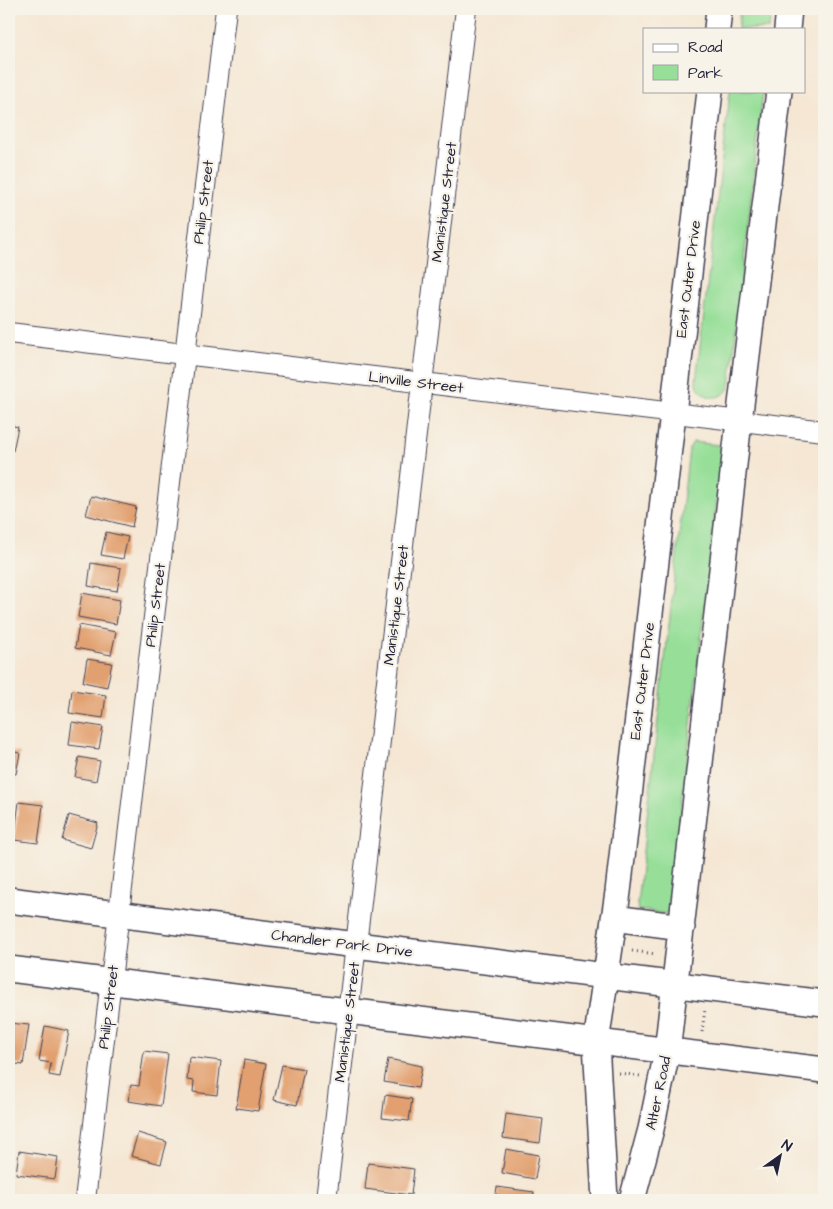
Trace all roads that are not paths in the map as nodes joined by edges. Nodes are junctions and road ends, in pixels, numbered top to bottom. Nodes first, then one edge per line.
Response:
1 (226, 9) edge
2 (466, 9) edge
3 (719, 9) edge
4 (789, 9) edge
5 (717, 28) edge
6 (787, 28) edge
7 (710, 92) edge
8 (779, 92) edge
9 (9, 332) edge
10 (185, 354) junction
11 (423, 383) junction
12 (672, 413) junction
13 (739, 421) junction
14 (824, 431) edge
15 (9, 900) edge
16 (119, 914) junction
17 (614, 918) junction
18 (682, 927) junction
19 (356, 945) junction
20 (9, 969) edge
21 (606, 976) junction
22 (111, 982) junction
23 (675, 984) junction
24 (824, 1002) edge
25 (348, 1012) junction
26 (596, 1043) junction
27 (667, 1052) junction
28 (824, 1070) edge
29 (85, 1200) edge
30 (326, 1200) edge
31 (605, 1200) edge
32 (632, 1200) edge

1 - 10 street, Philip Street
2 - 11 street, Manistique Street
3 - 5 street
4 - 6 street
7 - 12 street, East Outer Drive
8 - 13 street
9 - 10 street, Linville Street
10 - 11 street, Linville Street
10 - 16 street, Philip Street
11 - 12 street, Linville Street
11 - 19 street, Manistique Street
12 - 13 street, Linville Street
12 - 17 street, East Outer Drive
13 - 14 street, Linville Street
13 - 18 street
15 - 16 street, Chandler Park Drive
16 - 19 street, Chandler Park Drive
16 - 22 street, Philip Street
17 - 18 street
17 - 21 street, East Outer Drive
18 - 23 street
19 - 21 street, Chandler Park Drive
19 - 25 street, Manistique Street
20 - 22 street
21 - 23 street, Chandler Park Drive
21 - 26 street, East Outer Drive
22 - 25 street
22 - 29 street, Philip Street
23 - 24 street
23 - 27 street, Alter Road
25 - 26 street
25 - 30 street, Manistique Street
26 - 27 street
26 - 31 street
27 - 28 street
27 - 32 street, Alter Road

